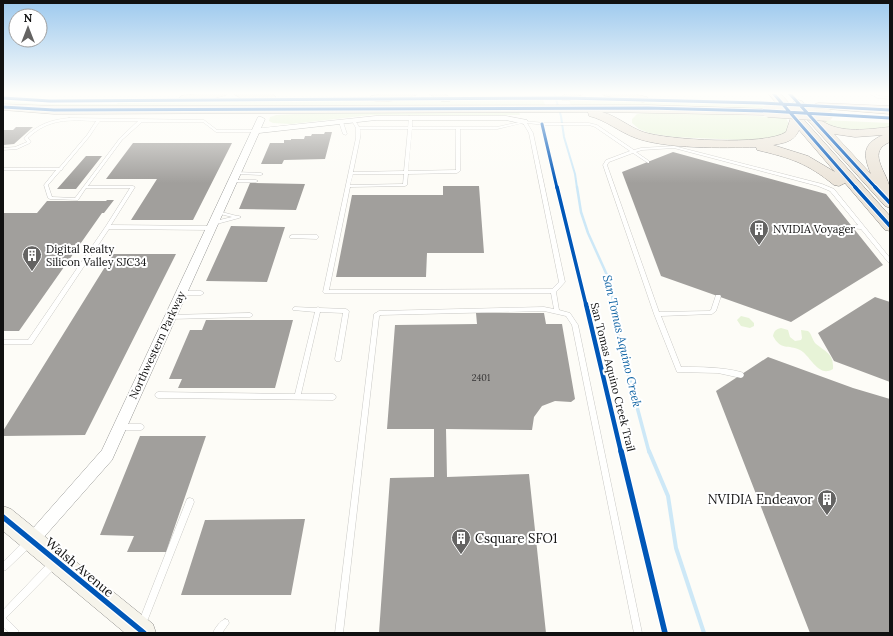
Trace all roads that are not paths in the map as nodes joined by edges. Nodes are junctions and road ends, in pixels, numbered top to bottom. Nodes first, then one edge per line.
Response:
1 (341, 122) edge
2 (524, 122) edge
3 (815, 122) edge
4 (50, 123) edge
5 (96, 123) edge
6 (139, 123) edge
7 (206, 123) edge
8 (259, 123) edge
9 (333, 123) edge
10 (355, 123) edge
11 (410, 123) edge
12 (521, 123) edge
13 (531, 123) edge
14 (616, 123) edge
15 (629, 123) edge
16 (795, 123) edge
17 (799, 123) edge
18 (817, 123) edge
19 (358, 128) junction
20 (410, 128) junction
21 (458, 128) junction
22 (255, 131) junction
23 (890, 131) edge
24 (345, 134) dead end
25 (640, 135) junction
26 (890, 136) edge
27 (744, 144) junction
28 (3, 149) edge
29 (632, 151) junction
30 (648, 162) dead end
31 (61, 168) junction
32 (3, 169) edge
33 (406, 172) junction
34 (351, 173) junction
35 (261, 174) dead end
36 (234, 177) junction
37 (256, 181) dead end
38 (348, 186) junction
39 (85, 187) junction
40 (888, 200) edge
41 (218, 212) junction
42 (880, 216) junction
43 (212, 226) junction
44 (108, 227) junction
45 (852, 227) dead end
46 (861, 227) junction
47 (890, 228) edge
48 (317, 236) dead end
49 (292, 237) dead end
50 (890, 260) edge
51 (553, 291) junction
52 (181, 293) junction
53 (201, 293) dead end
54 (718, 296) dead end
55 (295, 309) dead end
56 (318, 309) junction
57 (557, 312) junction
58 (657, 314) junction
59 (250, 315) dead end
60 (170, 317) junction
61 (3, 342) edge
62 (338, 358) dead end
63 (741, 375) dead end
64 (158, 395) dead end
65 (297, 397) junction
66 (333, 397) dead end
67 (119, 427) junction
68 (141, 427) dead end
69 (190, 502) dead end
70 (3, 517) edge
71 (32, 540) junction
72 (56, 561) junction
73 (3, 567) edge
74 (3, 616) edge
75 (3, 621) edge
76 (225, 623) dead end
77 (141, 631) edge
78 (16, 633) edge
79 (216, 633) edge
80 (339, 633) edge
81 (638, 633) edge

1 - 24 lane
2 - 51 lane
3 - 40 highway
4 - 28 lane
5 - 31 lane
6 - 39 lane
7 - 22 lane
8 - 22 street, Northwestern Parkway
9 - 22 street
10 - 19 lane
11 - 20 lane
12 - 21 lane
13 - 29 lane
14 - 25 highway
15 - 25 highway
16 - 27 highway
17 - 42 highway
18 - 23 highway
19 - 20 lane
19 - 34 lane
20 - 21 lane
20 - 33 lane
21 - 33 lane
22 - 36 street, Northwestern Parkway
25 - 27 highway
26 - 40 highway
27 - 42 highway
29 - 30 lane
29 - 46 lane
29 - 58 lane
31 - 32 lane
31 - 39 lane
33 - 34 lane
33 - 38 lane
34 - 38 lane
35 - 36 lane
36 - 37 lane
36 - 41 street, Northwestern Parkway
38 - 51 lane
39 - 44 lane
41 - 43 street, Northwestern Parkway
41 - 43 lane
42 - 47 highway
43 - 44 lane
43 - 52 street, Northwestern Parkway
44 - 61 lane
45 - 46 lane
46 - 50 lane
48 - 49 lane
51 - 57 lane
52 - 53 lane
52 - 60 street, Northwestern Parkway
54 - 58 lane
55 - 56 lane
56 - 62 lane
56 - 65 lane
57 - 80 lane
57 - 81 lane
58 - 63 lane
59 - 60 lane
60 - 67 street, Northwestern Parkway
64 - 65 lane
65 - 66 lane
67 - 68 lane
67 - 71 street, Northwestern Parkway
69 - 77 lane
70 - 71 main road, Walsh Avenue
71 - 72 main road, Walsh Avenue
71 - 73 lane
72 - 74 lane
72 - 77 main road, Walsh Avenue
75 - 78 lane
76 - 79 lane

